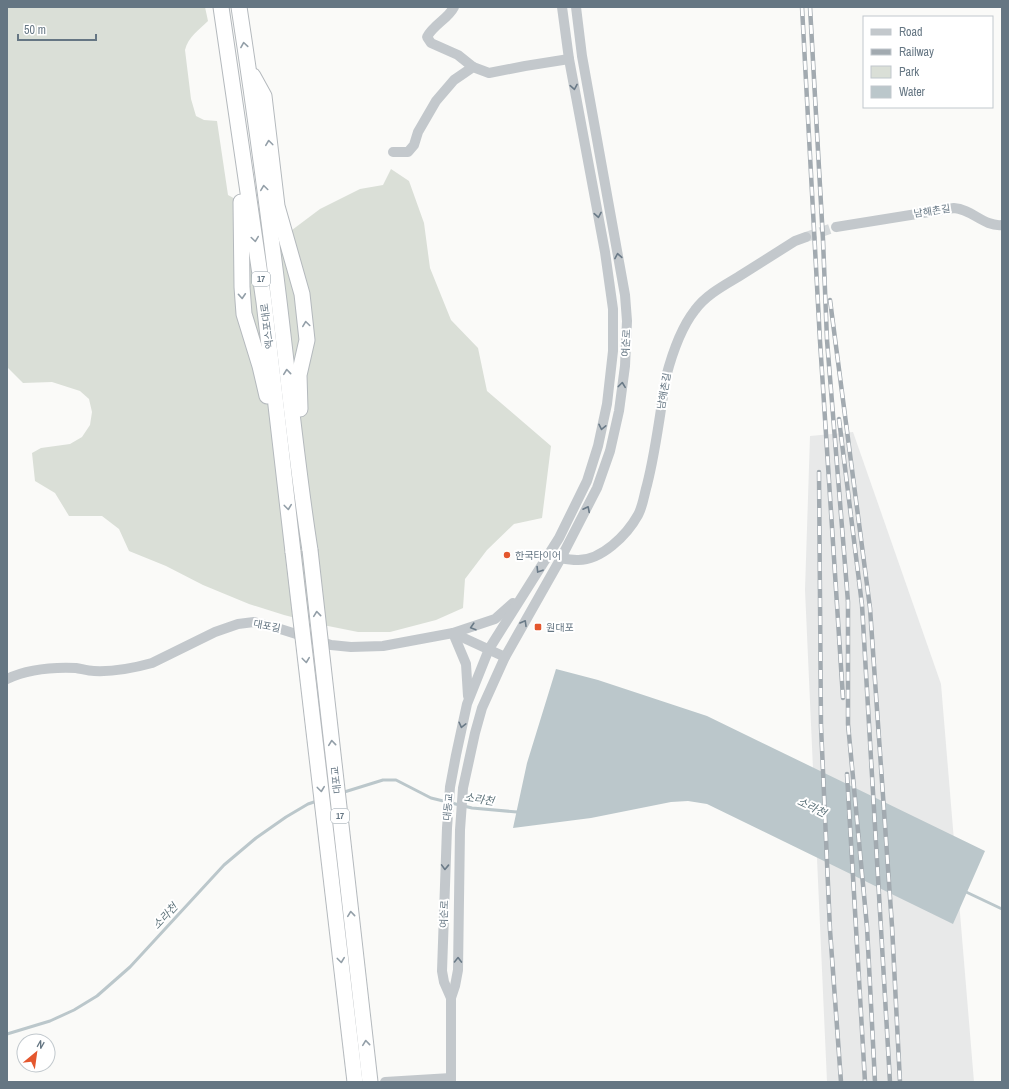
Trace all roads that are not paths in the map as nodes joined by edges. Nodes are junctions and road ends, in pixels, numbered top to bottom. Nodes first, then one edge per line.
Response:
1 (213, 7) edge
2 (220, 7) edge
3 (239, 7) edge
4 (454, 7) edge
5 (562, 7) edge
6 (576, 7) edge
7 (569, 59) junction
8 (248, 67) junction
9 (473, 67) junction
10 (394, 152) dead end
11 (1002, 225) edge
12 (836, 227) tunnel mouth
13 (806, 237) tunnel mouth
14 (293, 488) junction
15 (310, 550) joint
16 (294, 552) joint
17 (561, 558) junction
18 (527, 589) junction
19 (453, 633) junction
20 (489, 649) junction
21 (505, 657) junction
22 (7, 680) edge
23 (468, 704) junction
24 (463, 788) joint
25 (447, 828) joint
26 (460, 830) joint
27 (451, 998) junction
28 (451, 1080) edge
29 (355, 1082) edge
30 (370, 1082) edge
31 (384, 1082) edge

1 -> 14 highway
2 -> 14 highway, 엑스포대로 / 17
8 -> 3 highway, 엑스포대로 / 17
4 - 9 street
5 - 7 street, 여순로
17 -> 6 street, 여순로
7 - 9 street
7 -> 18 street, 여순로
14 -> 8 highway, 엑스포대로 / 17
14 -> 8 highway
9 - 10 street
11 - 12 street, 남해촌길
13 - 17 street, 남해촌길
14 - 15 highway, 엑스포대로 / 17
14 -> 16 highway, 엑스포대로 / 17
30 -> 15 highway, 대포교 / 17, bridge
16 -> 29 highway, 대포교 / 17, bridge
21 -> 17 street, 여순로
18 -> 19 street, 대포길
18 - 20 street, 여순로
19 - 20 street
19 - 22 street, 대포길
19 - 23 street
20 - 21 street
20 - 23 street, 여순로
21 - 24 street, 여순로
23 -> 25 street, 대동교
24 - 26 street, 대동교
25 -> 27 street, 여순로
27 -> 26 street, 여순로
27 - 28 street, 여순로
28 - 31 street

